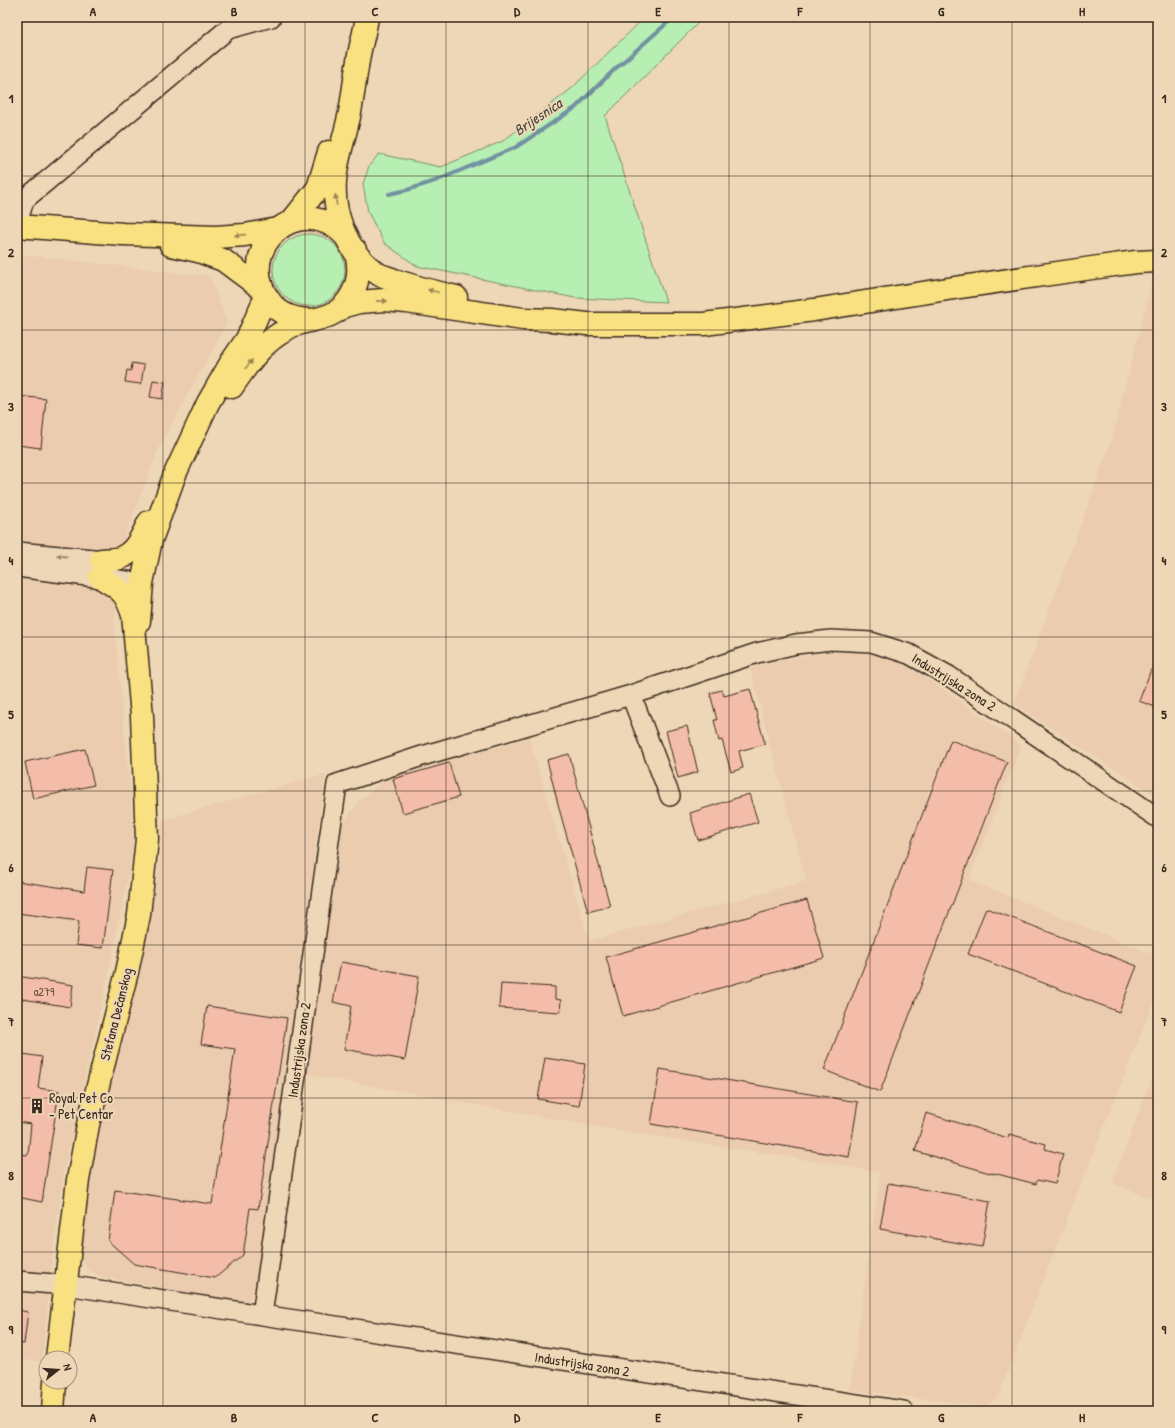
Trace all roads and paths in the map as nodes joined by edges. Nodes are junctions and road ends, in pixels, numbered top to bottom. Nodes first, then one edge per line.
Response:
1 (271, 17) edge
2 (366, 24) edge
3 (358, 60) junction
4 (17, 225) edge
5 (285, 226) junction
6 (123, 234) junction
7 (351, 244) junction
8 (1158, 262) edge
9 (264, 292) junction
10 (344, 306) junction
11 (318, 319) junction
12 (552, 320) junction
13 (184, 452) junction
14 (175, 474) junction
15 (17, 552) edge
16 (17, 568) edge
17 (100, 569) junction
18 (144, 573) junction
19 (139, 669) junction
20 (631, 695) junction
21 (670, 796) dead end
22 (1158, 818) edge
23 (17, 1281) edge
24 (66, 1285) junction
25 (262, 1315) junction
26 (58, 1350) edge
27 (54, 1390) edge
28 (53, 1411) edge
29 (903, 1411) edge

1 - 4 street
2 - 3 main road
3 - 5 main road
7 -> 3 main road
4 - 6 main road
5 -> 6 main road
5 - 7 main road
5 - 9 main road
6 - 9 main road
7 - 10 main road
12 -> 7 main road
8 - 12 main road
9 - 11 main road
9 - 13 main road
10 - 11 main road
10 -> 12 main road
13 -> 11 main road
13 - 14 main road
14 - 17 main road
14 - 18 main road
17 -> 15 street
16 - 17 street
17 - 18 street
17 - 19 main road
18 - 19 main road
19 - 24 main road, Stefana Dečanskog
20 - 21 street
20 - 22 street, Industrijska zona 2
20 - 25 street, Industrijska zona 2
23 - 24 street, Industrijska zona 2
24 - 25 street, Industrijska zona 2
24 - 26 main road, Stefana Dečanskog
25 - 29 street, Industrijska zona 2
27 - 28 main road

